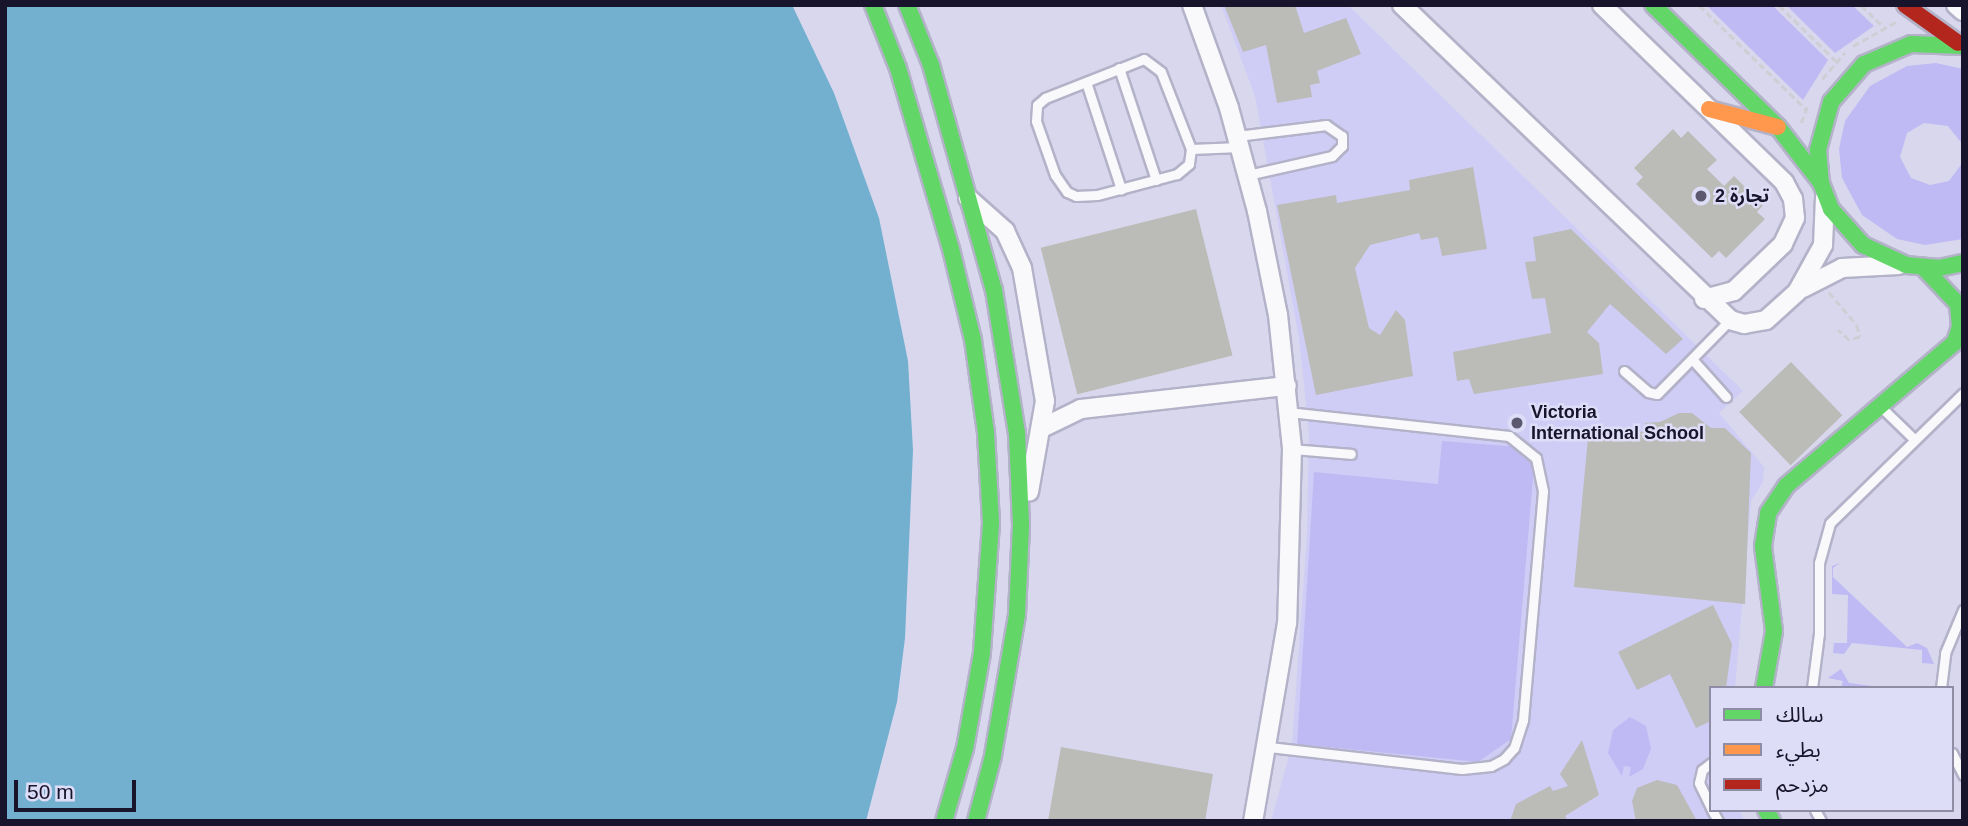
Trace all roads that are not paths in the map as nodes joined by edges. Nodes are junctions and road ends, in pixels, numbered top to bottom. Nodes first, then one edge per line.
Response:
1 (873, 5) edge
2 (907, 5) edge
3 (1192, 5) edge
4 (1602, 5) edge
5 (1653, 5) edge
6 (1905, 5) edge
7 (1956, 5) edge
8 (1409, 7) edge
9 (1963, 10) edge
10 (1962, 46) edge
11 (1119, 68) junction
12 (1086, 82) junction
13 (1709, 109) junction
14 (1778, 127) junction
15 (1239, 141) junction
16 (1191, 149) junction
17 (1248, 175) junction
18 (1156, 180) junction
19 (1121, 189) junction
20 (1823, 189) junction
21 (967, 198) junction
22 (1963, 263) edge
23 (1915, 266) junction
24 (1797, 292) junction
25 (1704, 299) junction
26 (1730, 320) junction
27 (1959, 338) edge
28 (1692, 359) junction
29 (1624, 371) dead end
30 (1287, 386) junction
31 (1043, 392) junction
32 (1963, 393) edge
33 (1726, 397) dead end
34 (1879, 406) junction
35 (1081, 409) junction
36 (1290, 411) junction
37 (1042, 428) junction
38 (1914, 439) junction
39 (1293, 449) junction
40 (1351, 454) dead end
41 (1021, 526) junction
42 (1963, 610) edge
43 (1763, 686) edge
44 (1812, 686) edge
45 (1941, 686) edge
46 (1269, 747) junction
47 (1954, 757) edge
48 (1709, 765) edge
49 (1963, 775) edge
50 (1709, 805) edge
51 (944, 821) edge
52 (976, 821) edge
53 (1253, 821) edge

1 - 51 main road
2 - 21 main road
3 - 15 street
4 - 13 street
5 - 14 main road
6 - 10 main road
7 - 9 street
8 - 25 street
10 - 20 main road
11 - 12 lane
11 - 16 lane
11 - 18 lane
12 - 19 lane
12 - 19 lane
13 - 14 main road
13 - 25 street
14 - 20 main road
15 - 16 lane
15 - 17 street
15 - 17 lane
16 - 18 lane
17 - 30 street
18 - 19 lane
20 - 23 main road
20 - 24 street
21 - 31 street
21 - 41 main road
22 - 23 main road
23 - 24 street
23 - 27 main road
24 - 26 street
25 - 26 street
26 - 28 lane
27 - 34 main road
28 - 29 lane
28 - 33 lane
30 - 35 street
30 - 36 street
31 - 35 street
31 - 37 street
32 - 38 lane
34 - 38 lane
34 - 43 main road
35 - 37 street
36 - 39 street
36 - 46 lane
37 - 41 street
38 - 44 lane
39 - 40 lane
39 - 46 street
41 - 52 main road
42 - 45 lane
46 - 53 street
47 - 49 lane
48 - 50 lane

